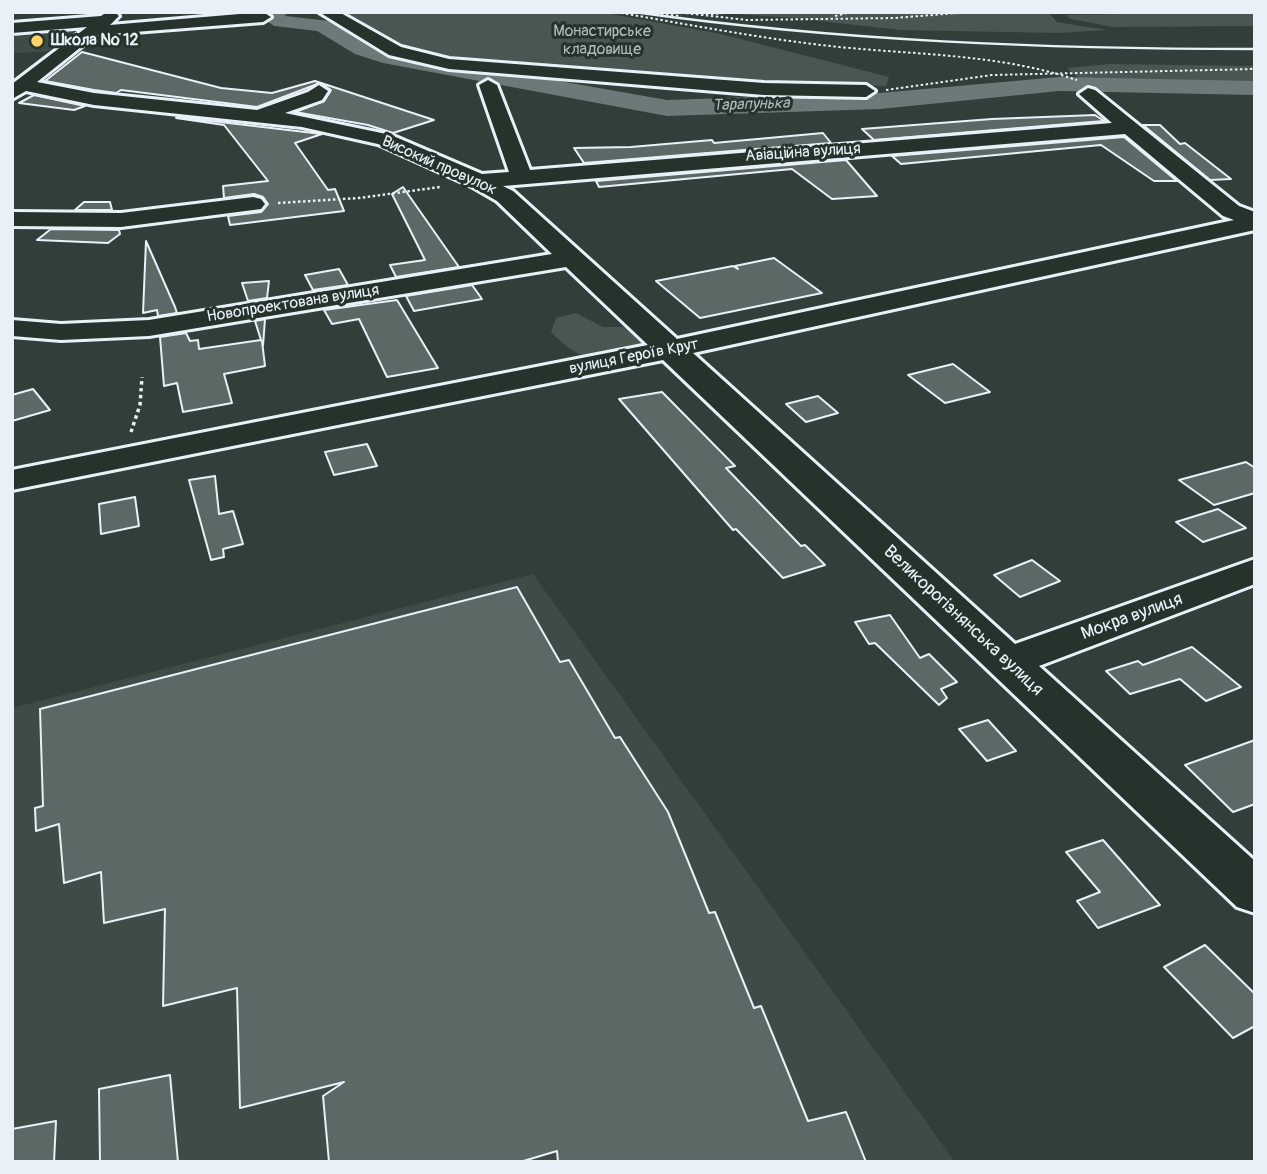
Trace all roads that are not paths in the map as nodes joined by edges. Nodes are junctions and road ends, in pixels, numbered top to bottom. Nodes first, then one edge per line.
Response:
1 (327, 12) edge
2 (263, 17) dead end
3 (103, 22) edge
4 (12, 28) edge
5 (59, 56) junction
6 (36, 57) dead end
7 (488, 85) dead end
8 (1083, 87) road end
9 (18, 89) edge
10 (866, 91) road end
11 (324, 94) dead end
12 (259, 117) junction
13 (1127, 128) junction
14 (521, 176) junction
15 (479, 181) junction
16 (253, 204) road end
17 (12, 219) edge
18 (1255, 222) edge
19 (572, 258) junction
20 (12, 328) edge
21 (673, 349) junction
22 (12, 480) edge
23 (1255, 571) edge
24 (1009, 662) junction
25 (1255, 892) edge

1 - 10 street
2 - 3 street
3 - 4 street
3 - 5 street
5 - 6 street
5 - 9 street
7 - 14 street
8 - 13 street
9 - 12 street, Високий провулок
11 - 12 street
12 - 15 street, Високий провулок
13 - 14 street, Авіаційна вулиця
13 - 18 street
14 - 15 street, Авіаційна вулиця
15 - 19 street, Високий провулок
16 - 17 street
18 - 21 street, вулиця Героїв Крут
19 - 20 street, Новопроектована вулиця
19 - 21 street, Високий провулок
21 - 22 street, вулиця Героїв Крут
21 - 24 street, Великорогізнянська вулиця
23 - 24 street, Мокра вулиця
24 - 25 street, Великорогізнянська вулиця

